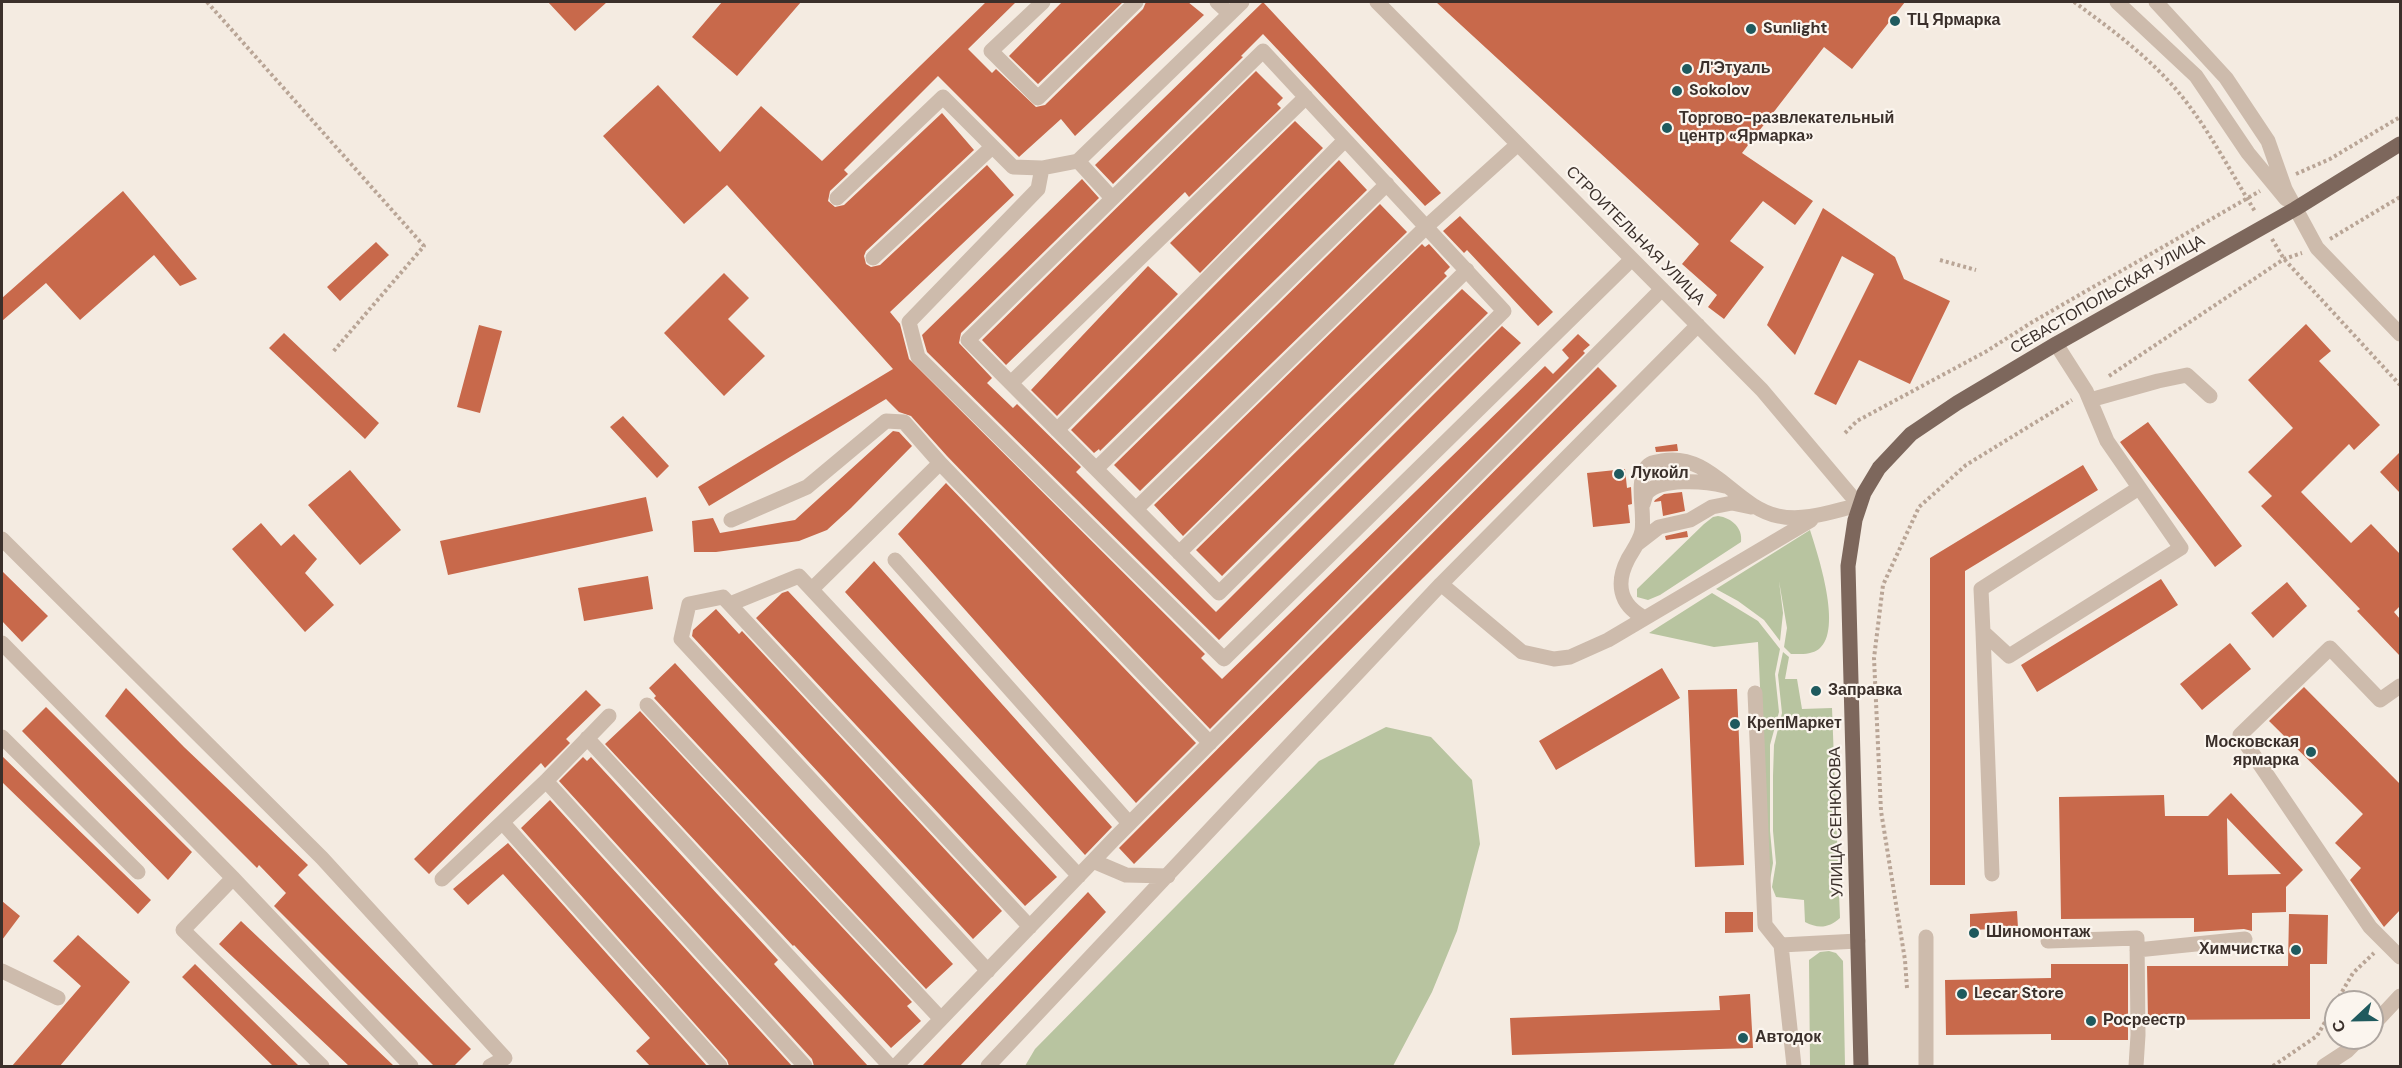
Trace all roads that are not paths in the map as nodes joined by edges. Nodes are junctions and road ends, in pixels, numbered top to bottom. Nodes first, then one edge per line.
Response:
1 (1043, 2) edge
2 (1136, 2) edge
3 (1218, 2) edge
4 (1242, 2) edge
5 (1377, 2) edge
6 (2117, 2) edge
7 (2156, 2) edge
8 (1230, 14) junction
9 (1306, 97) junction
10 (1345, 140) junction
11 (1518, 144) junction
12 (2400, 144) edge
13 (992, 147) junction
14 (1078, 161) junction
15 (1042, 168) junction
16 (1387, 184) junction
17 (837, 198) dead end
18 (1112, 198) junction
19 (2295, 209) junction
20 (1426, 226) junction
21 (873, 258) dead end
22 (1632, 259) junction
23 (1467, 270) junction
24 (1662, 289) junction
25 (1698, 325) junction
26 (2400, 334) edge
27 (2056, 344) junction
28 (1011, 383) junction
29 (2088, 396) junction
30 (2210, 396) dead end
31 (1057, 430) junction
32 (939, 463) junction
33 (1096, 469) junction
34 (1728, 487) junction
35 (2139, 488) junction
36 (1859, 505) junction
37 (1757, 508) junction
38 (1136, 509) junction
39 (1642, 512) junction
40 (1821, 513) junction
41 (731, 520) dead end
42 (2, 539) edge
43 (1637, 544) junction
44 (1179, 553) junction
45 (895, 560) dead end
46 (1441, 584) junction
47 (812, 589) junction
48 (730, 604) junction
49 (1643, 617) junction
50 (1983, 632) junction
51 (2, 643) edge
52 (2400, 686) edge
53 (1755, 693) dead end
54 (647, 705) dead end
55 (609, 716) dead end
56 (2, 737) edge
57 (587, 738) junction
58 (1210, 743) junction
59 (546, 781) junction
60 (503, 823) junction
61 (1129, 823) junction
62 (1093, 861) junction
63 (138, 872) dead end
64 (1992, 874) dead end
65 (1078, 876) junction
66 (1168, 876) junction
67 (233, 878) junction
68 (442, 879) dead end
69 (1030, 927) junction
70 (1926, 937) dead end
71 (2245, 939) dead end
72 (1858, 941) junction
73 (2048, 941) dead end
74 (1781, 945) junction
75 (2137, 950) junction
76 (2400, 957) edge
77 (2, 971) edge
78 (987, 971) junction
79 (2400, 996) edge
80 (58, 998) dead end
81 (2384, 1013) edge
82 (941, 1019) junction
83 (2349, 1050) edge
84 (322, 1066) edge
85 (411, 1066) edge
86 (490, 1066) edge
87 (720, 1066) edge
88 (805, 1066) edge
89 (890, 1066) edge
90 (896, 1066) edge
91 (988, 1066) edge
92 (1794, 1066) edge
93 (1861, 1066) edge
94 (1926, 1066) edge
95 (2136, 1066) edge
96 (2324, 1066) edge

1 - 2 street
3 - 8 street
4 - 8 street
5 - 11 street, СТРОИТЕЛЬНАЯ УЛИЦА
6 - 19 street
7 - 19 street
8 - 14 street
9 - 10 street
9 - 18 street
9 - 28 street
10 - 16 street
10 - 31 street
11 - 20 street
11 - 22 street, СТРОИТЕЛЬНАЯ УЛИЦА
12 - 19 main road, СЕВАСТОПОЛЬСКАЯ УЛИЦА
13 - 15 street
13 - 17 street
13 - 21 street
14 - 15 street
14 - 18 street
15 - 22 street
16 - 20 street
16 - 33 street
18 - 28 street
19 - 26 street
19 - 27 main road, СЕВАСТОПОЛЬСКАЯ УЛИЦА
20 - 23 street
20 - 38 street
22 - 24 street, СТРОИТЕЛЬНАЯ УЛИЦА
23 - 44 street
23 - 44 street
24 - 25 street, СТРОИТЕЛЬНАЯ УЛИЦА
24 - 58 street
25 - 36 street, СТРОИТЕЛЬНАЯ УЛИЦА
25 - 46 street
27 - 29 street
27 - 36 main road, СЕВАСТОПОЛЬСКАЯ УЛИЦА
28 - 31 street
29 - 30 street
29 - 35 street
31 - 33 street
32 - 41 street
32 - 47 street
32 - 58 street
33 - 38 street
34 - 37 street
34 - 39 street
34 - 39 street
35 - 50 street
35 - 50 street
36 - 40 street
36 - 72 main road, УЛИЦА СЕНЮКОВА
37 - 40 street
37 - 43 street
38 - 44 street
39 - 43 street
40 - 49 street
42 - 86 street
43 - 49 street
45 - 61 street
46 - 49 street
46 - 66 street
47 - 48 street
47 - 65 street
48 - 69 street
48 - 78 street
50 - 64 street
51 - 67 street
52 - 76 street
53 - 74 street
54 - 82 street
55 - 57 street
56 - 63 street
57 - 59 street
57 - 89 street
58 - 61 street
59 - 60 street
59 - 88 street
60 - 68 street
60 - 87 street
61 - 62 street
62 - 65 street
62 - 66 street
65 - 69 street
66 - 91 street
67 - 84 street
67 - 85 street
69 - 78 street
70 - 94 street
71 - 75 street
72 - 74 street
72 - 93 main road, УЛИЦА СЕНЮКОВА
73 - 75 street
74 - 92 street
75 - 95 street
77 - 80 street
78 - 82 street
79 - 81 street
82 - 90 street
83 - 96 street

